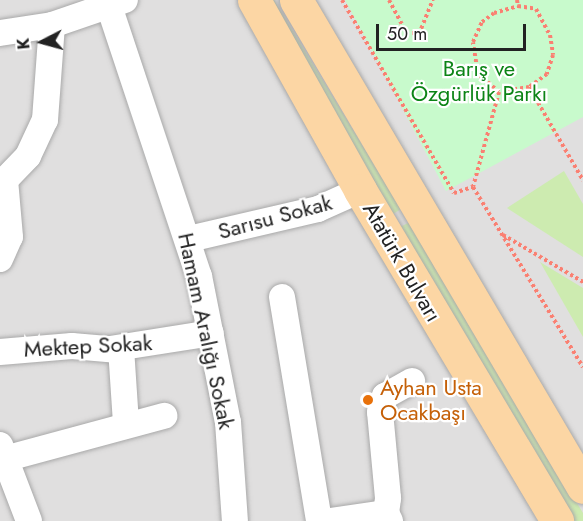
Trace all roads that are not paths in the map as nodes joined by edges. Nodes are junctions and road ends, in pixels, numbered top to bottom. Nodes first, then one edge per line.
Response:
1 (254, 0) edge
2 (296, 0) edge
3 (114, 3) edge
4 (52, 25) junction
5 (0, 33) edge
6 (360, 190) junction
7 (189, 239) junction
8 (0, 259) edge
9 (282, 297) dead end
10 (212, 333) junction
11 (121, 348) junction
12 (0, 352) edge
13 (412, 381) dead end
14 (164, 416) dead end
15 (126, 424) junction
16 (4, 451) edge
17 (583, 487) edge
18 (388, 517) edge
19 (29, 521) edge
20 (235, 521) edge
21 (319, 521) edge
22 (330, 521) edge
23 (557, 521) edge

1 - 6 main road, Atatürk Bulvarı
2 - 17 main road, Atatürk Bulvarı
3 - 4 street
3 - 7 street, Hamam Aralığı Sokak
4 - 5 street
4 - 8 street
6 - 7 street, Sarısu Sokak
6 - 23 main road, Atatürk Bulvarı
7 - 10 street, Hamam Aralığı Sokak
9 - 21 street
10 - 11 street, Mektep Sokak
10 - 20 street, Hamam Aralığı Sokak
11 - 12 street, Mektep Sokak
11 - 15 street
13 - 18 street
14 - 15 street
15 - 16 street
16 - 19 street
18 - 22 street

